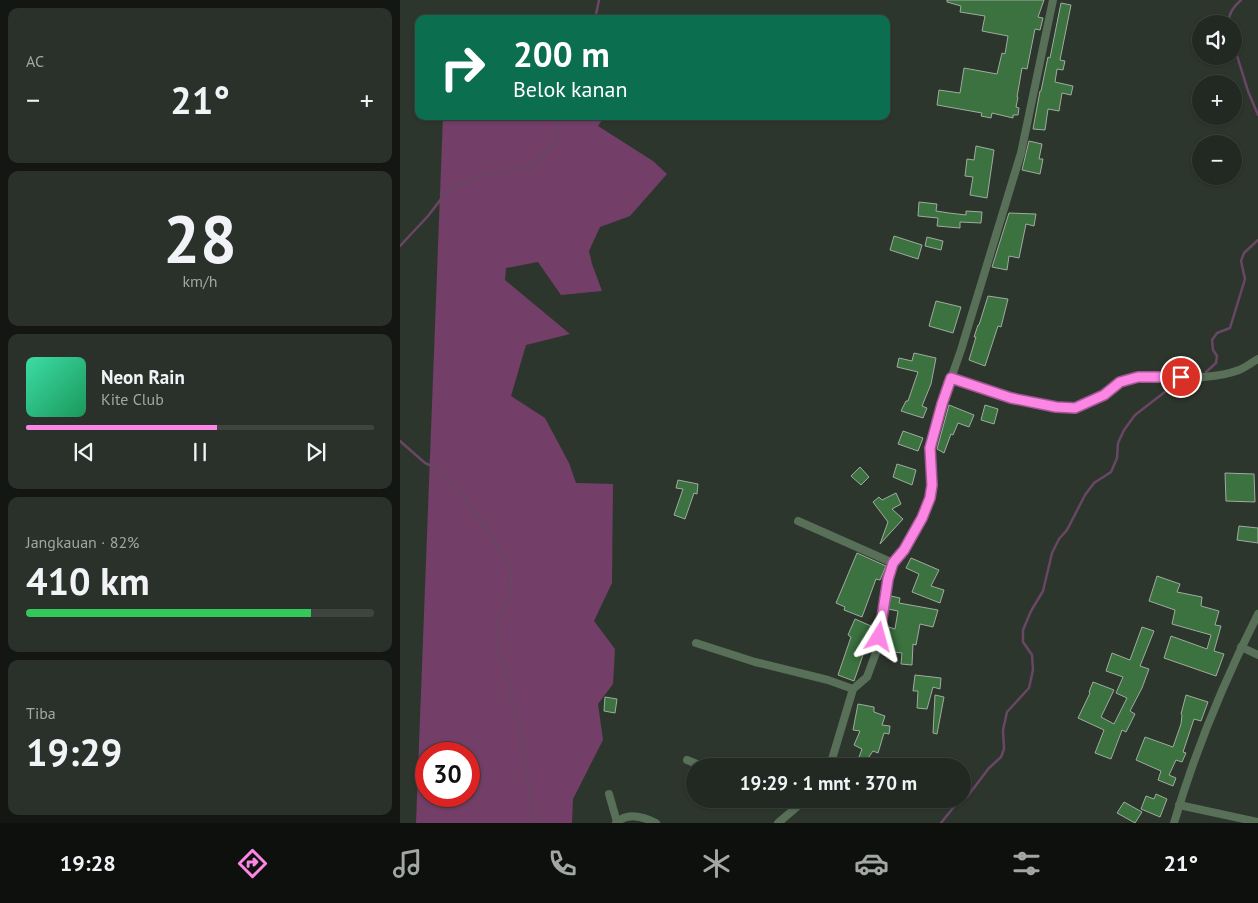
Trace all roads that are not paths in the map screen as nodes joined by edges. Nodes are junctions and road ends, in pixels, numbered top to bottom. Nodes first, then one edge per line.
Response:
1 (1053, 0) edge
2 (1258, 358) edge
3 (951, 378) junction
4 (798, 521) dead end
5 (893, 563) junction
6 (1258, 614) edge
7 (696, 643) dead end
8 (1241, 647) junction
9 (1258, 654) edge
10 (853, 689) junction
11 (832, 758) edge
12 (609, 794) dead end
13 (1179, 804) junction
14 (793, 808) edge
15 (1258, 822) edge
16 (616, 823) edge
17 (656, 823) edge
18 (778, 823) edge
19 (1174, 823) edge

1 - 3 street
2 - 3 street
3 - 5 street
4 - 5 street
5 - 10 street
6 - 8 street
7 - 10 street
8 - 9 street
8 - 13 street
10 - 11 street
12 - 16 street
13 - 15 street
13 - 19 street
14 - 18 street
16 - 17 street

